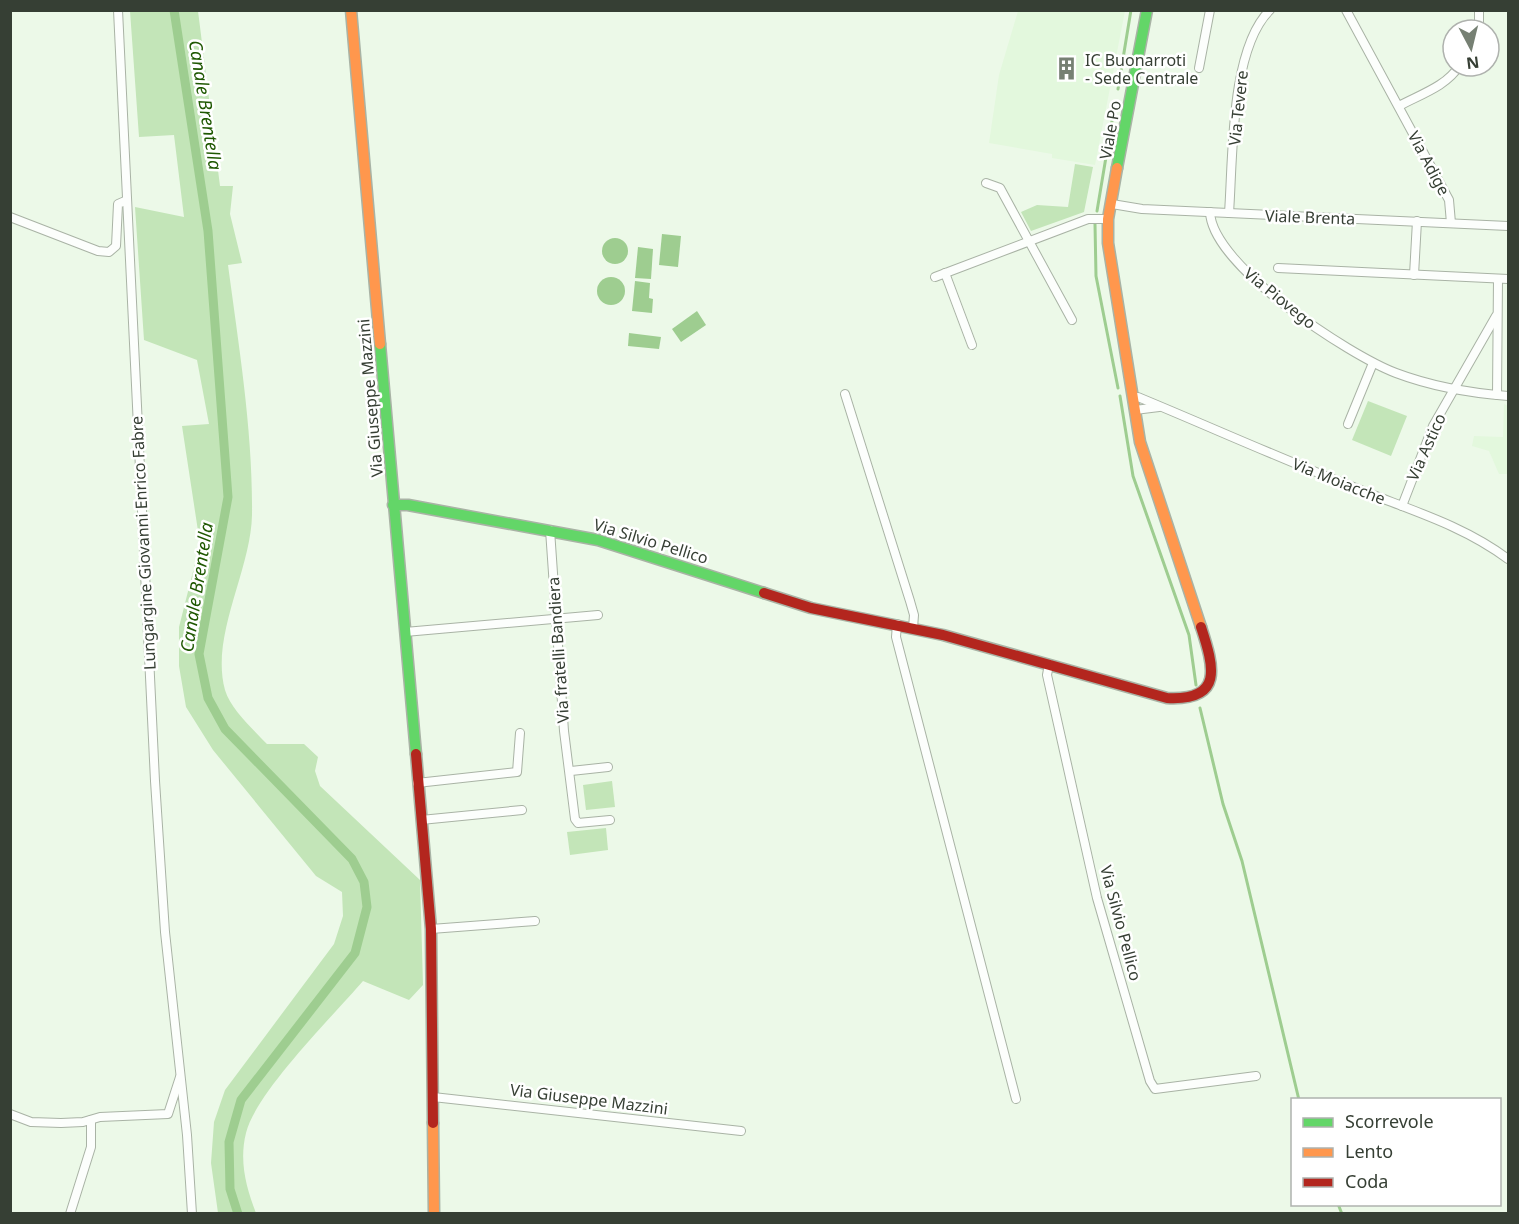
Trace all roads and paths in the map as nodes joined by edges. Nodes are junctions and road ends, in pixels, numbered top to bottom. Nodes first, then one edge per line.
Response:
1 (118, 10) edge
2 (351, 10) edge
3 (1147, 10) edge
4 (1209, 10) edge
5 (1270, 10) edge
6 (1346, 10) edge
7 (1199, 68) dead end
8 (1448, 78) edge
9 (1399, 106) junction
10 (986, 183) dead end
11 (126, 201) junction
12 (1112, 204) junction
13 (1210, 212) junction
14 (1229, 213) junction
15 (10, 217) edge
16 (1108, 219) junction
17 (1417, 221) junction
18 (1451, 223) junction
19 (1509, 226) edge
20 (1028, 242) junction
21 (1278, 268) dead end
22 (945, 273) junction
23 (1414, 275) junction
24 (935, 277) dead end
25 (1498, 279) junction
26 (1509, 279) edge
27 (1496, 316) junction
28 (1072, 320) dead end
29 (972, 345) dead end
30 (1373, 363) junction
31 (1453, 390) junction
32 (845, 394) dead end
33 (1497, 395) junction
34 (1509, 396) edge
35 (1133, 397) junction
36 (1166, 408) junction
37 (1135, 410) junction
38 (1348, 424) dead end
39 (393, 505) junction
40 (1402, 506) junction
41 (550, 530) junction
42 (1509, 559) edge
43 (598, 615) dead end
44 (557, 618) junction
45 (897, 624) junction
46 (913, 628) junction
47 (405, 632) junction
48 (1049, 664) junction
49 (520, 733) dead end
50 (608, 767) dead end
51 (571, 771) junction
52 (417, 783) junction
53 (522, 810) dead end
54 (421, 820) junction
55 (610, 820) dead end
56 (535, 921) dead end
57 (431, 929) junction
58 (181, 1076) junction
59 (1256, 1076) dead end
60 (433, 1097) junction
61 (1017, 1099) dead end
62 (10, 1114) edge
63 (91, 1120) junction
64 (741, 1131) dead end
65 (70, 1214) edge
66 (192, 1214) edge
67 (434, 1214) edge

1 - 11 street, Lungargine Giovanni Enrico Fabre
2 - 39 street, Via Giuseppe Mazzini
3 - 12 street, Viale Po
4 - 7 street
5 - 14 street, Via Tevere
6 - 9 street, Via Adige
8 - 9 street
9 - 18 street, Via Adige
10 - 20 street
11 - 15 street
11 - 58 street, Lungargine Giovanni Enrico Fabre
12 - 13 street, Viale Brenta
12 - 16 street, Viale Po
13 - 14 street, Viale Brenta
13 - 30 street, Via Piovego
14 - 17 street, Viale Brenta
16 - 20 street
16 - 35 street, Viale Po
17 - 18 street, Viale Brenta
17 - 23 street
18 - 19 street, Viale Brenta
20 - 22 street
20 - 28 street
21 - 23 street
22 - 24 street
22 - 29 street
23 - 25 street
25 - 26 street
25 - 27 street
27 - 31 street, Via Astico
27 - 33 street
30 - 31 street, Via Piovego
30 - 38 street
31 - 33 street, Via Piovego
31 - 40 street, Via Astico
32 - 46 street
33 - 34 street, Via Piovego
35 - 36 street, Via Moiacche
35 - 37 street, Via Silvio Pellico
36 - 37 street, Via Moiacche
36 - 40 street, Via Moiacche
37 - 48 street, Via Silvio Pellico
39 - 41 street, Via Silvio Pellico
39 - 47 street, Via Giuseppe Mazzini
40 - 42 street, Via Moiacche
41 - 44 street, Via fratelli Bandiera
41 - 45 street, Via Silvio Pellico
43 - 44 street
44 - 47 street
44 - 51 street, Via fratelli Bandiera
45 - 46 street, Via Silvio Pellico
45 - 61 street
46 - 48 street, Via Silvio Pellico
47 - 52 street, Via Giuseppe Mazzini
48 - 59 street, Via Silvio Pellico
49 - 52 street
50 - 51 street
51 - 55 street, Via fratelli Bandiera
52 - 54 street, Via Giuseppe Mazzini
53 - 54 street
54 - 57 street, Via Giuseppe Mazzini
56 - 57 street
57 - 60 street, Via Giuseppe Mazzini
58 - 63 street, Lungargine Giovanni Enrico Fabre
58 - 66 street, Lungargine Giovanni Enrico Fabre
60 - 64 street, Via Giuseppe Mazzini
60 - 67 street, Via Giuseppe Mazzini
62 - 63 street, Lungargine Giovanni Enrico Fabre
63 - 65 street

